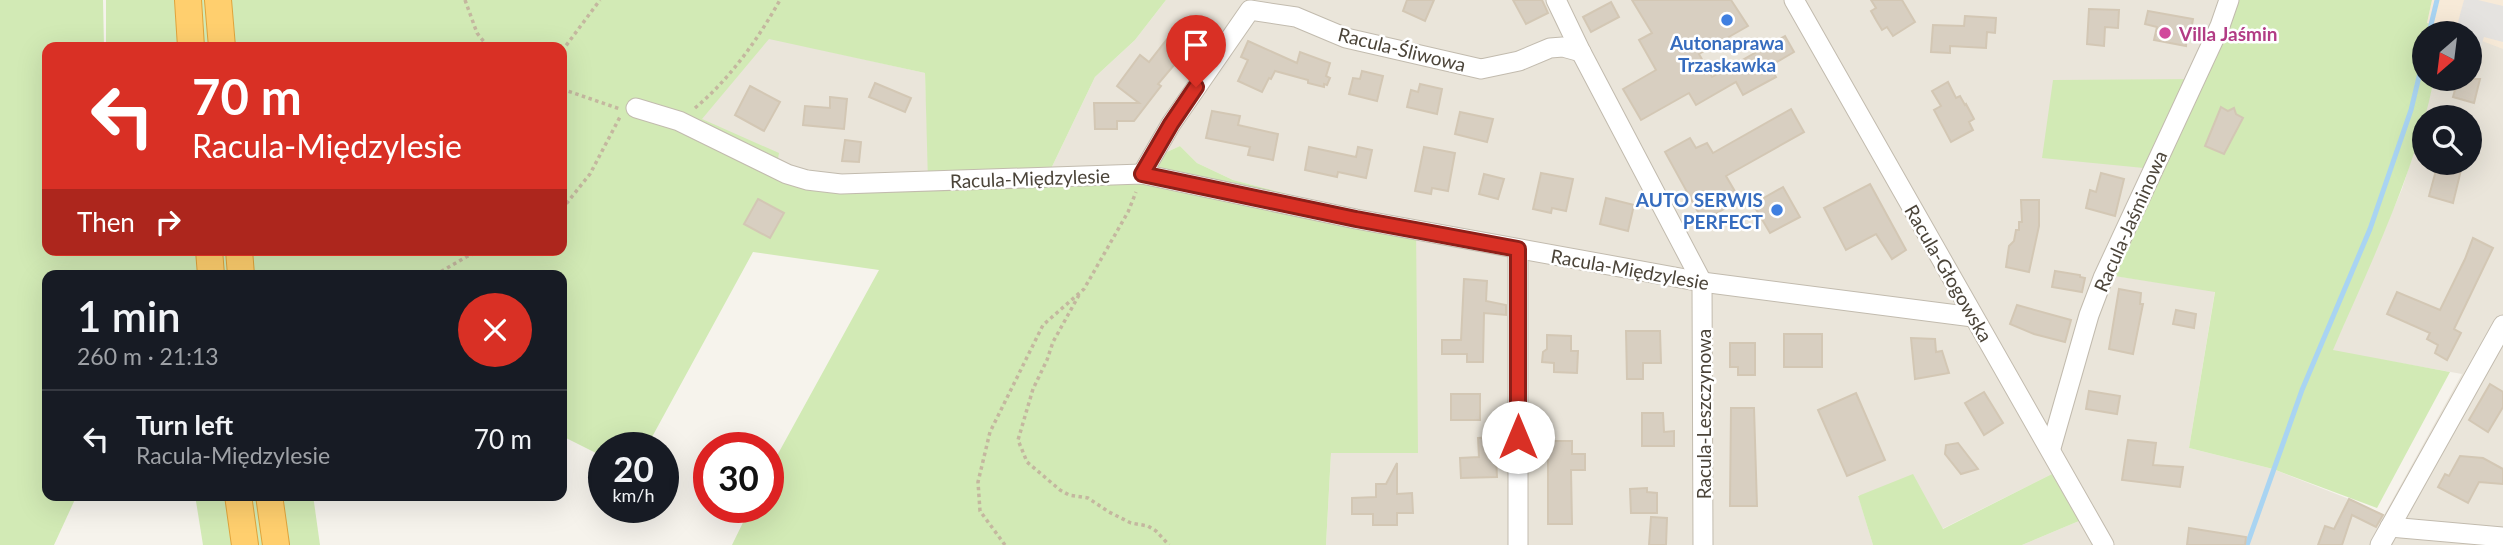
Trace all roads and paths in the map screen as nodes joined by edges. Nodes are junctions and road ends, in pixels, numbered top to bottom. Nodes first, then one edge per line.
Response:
1 (188, 0) edge
2 (218, 0) edge
3 (465, 0) edge
4 (600, 0) edge
5 (779, 0) edge
6 (1556, 0) edge
7 (1794, 0) edge
8 (2229, 0) edge
9 (191, 42) edge
10 (222, 42) edge
11 (484, 42) edge
12 (567, 44) edge
13 (1581, 52) junction
14 (567, 91) edge
15 (636, 108) junction
16 (679, 121) junction
17 (1142, 174) junction
18 (567, 203) edge
19 (1518, 249) junction
20 (468, 256) edge
21 (444, 270) edge
22 (1702, 282) junction
23 (1080, 293) junction
24 (1973, 317) junction
25 (2500, 335) edge
26 (2050, 448) junction
27 (239, 501) edge
28 (270, 501) edge
29 (2390, 527) junction
30 (2503, 537) edge
31 (245, 545) edge
32 (276, 545) edge
33 (1004, 545) edge
34 (1169, 545) edge
35 (1518, 545) edge
36 (1703, 545) edge
37 (2104, 545) edge
38 (2380, 545) edge

1 - 9 highway
2 - 10 highway
3 - 11 path
4 - 12 path
5 - 16 path
6 - 13 street
7 - 24 street, Racula-Głogowska
8 - 26 street, Racula-Jaśminowa
13 - 17 street, Racula-Śliwowa
13 - 22 street
14 - 15 path
15 - 16 street, Racula-Międzylesie
15 - 18 path
16 - 17 street, Racula-Międzylesie
17 - 19 street, Racula-Międzylesie
17 - 23 path
19 - 22 street, Racula-Międzylesie
19 - 35 street
20 - 21 path
22 - 24 street, Racula-Międzylesie
22 - 36 street, Racula-Leszczynowa
23 - 33 path
23 - 34 path
24 - 26 street, Racula-Głogowska
25 - 29 street
26 - 37 street, Racula-Głogowska
27 - 31 highway
28 - 32 highway
29 - 30 street
29 - 38 street

